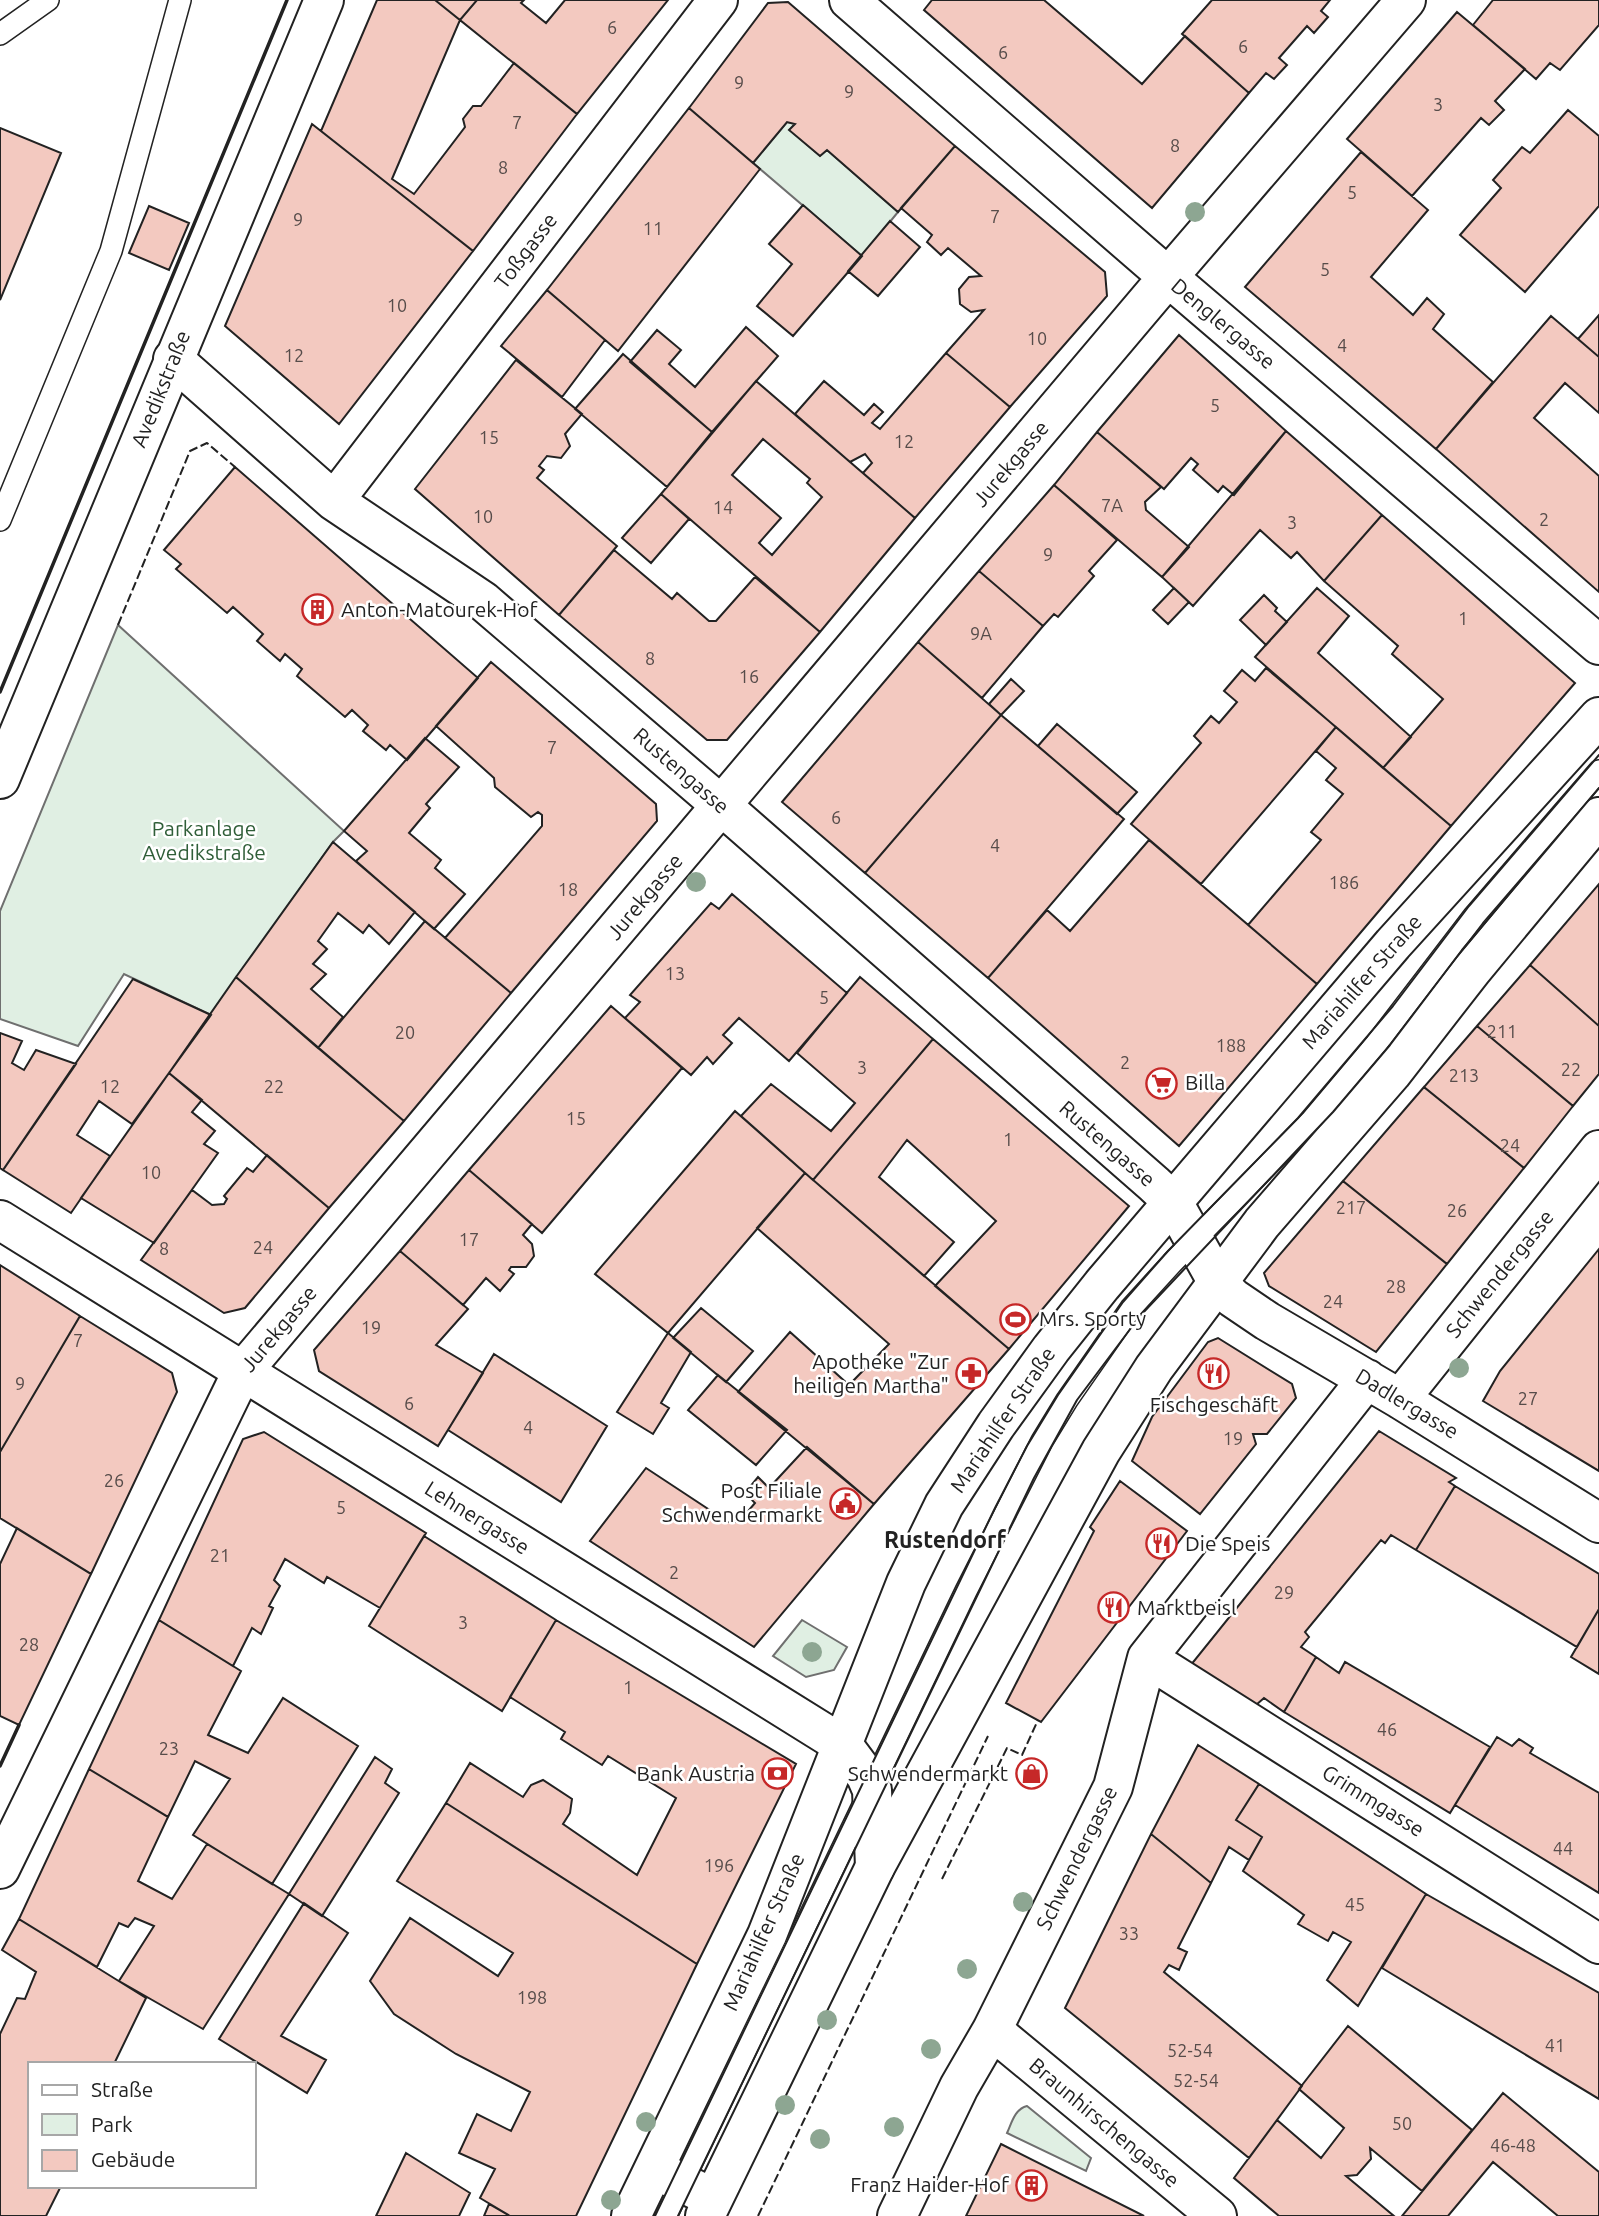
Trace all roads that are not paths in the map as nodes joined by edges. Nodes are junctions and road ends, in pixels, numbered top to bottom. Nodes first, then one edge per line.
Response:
1 (48, 0) edge
2 (180, 0) edge
3 (324, 0) edge
4 (718, 0) edge
5 (849, 0) edge
6 (1406, 0) edge
7 (0, 34) edge
8 (1168, 277) junction
9 (173, 359) junction
10 (334, 501) junction
11 (0, 520) edge
12 (1599, 645) edge
13 (1599, 717) edge
14 (1599, 771) edge
15 (0, 779) edge
16 (722, 806) junction
17 (1599, 817) edge
18 (1599, 1150) edge
19 (1173, 1202) junction
20 (0, 1220) edge
21 (1195, 1240) junction
22 (1218, 1283) junction
23 (242, 1372) junction
24 (1367, 1379) junction
25 (1401, 1399) junction
26 (1599, 1523) edge
27 (1147, 1658) junction
28 (843, 1745) junction
29 (872, 1790) junction
30 (875, 1867) junction
31 (0, 1869) edge
32 (1599, 1944) edge
33 (992, 2030) junction
34 (684, 2197) edge
35 (631, 2216) edge
36 (897, 2216) edge
37 (1217, 2216) edge

1 - 7 lane
2 - 11 lane
3 - 9 street, Avedikstraße
4 - 10 street, Toßgasse
5 - 8 street, Denglergasse
6 - 8 street, Jurekgasse
8 - 12 street, Denglergasse
8 - 16 street, Jurekgasse
9 - 10 street, Rustengasse
9 - 15 street, Avedikstraße
10 - 16 street, Rustengasse
13 - 19 street, Mariahilfer Straße
14 - 21 lane
16 - 19 street, Rustengasse
16 - 23 street, Jurekgasse
17 - 22 street, Mariahilfer Straße
18 - 25 street, Schwendergasse
19 - 21 street, Rustengasse
19 - 28 street, Mariahilfer Straße
20 - 23 street, Lehnergasse
21 - 22 street, Rustengasse
21 - 29 lane
22 - 24 street, Dadlergasse
22 - 30 street, Mariahilfer Straße
23 - 28 street, Lehnergasse
23 - 31 street, Jurekgasse
24 - 25 street, Dadlergasse
24 - 27 street, Schwendergasse
25 - 26 street, Dadlergasse
27 - 32 street, Grimmgasse
27 - 33 street, Schwendergasse
28 - 29 street, Lehnergasse
28 - 34 street, Mariahilfer Straße
29 - 30 street, Lehnergasse
29 - 34 lane
30 - 34 street, Mariahilfer Straße
33 - 36 street, Schwendergasse
33 - 37 street, Braunhirschengasse
34 - 35 street, Mariahilfer Straße

